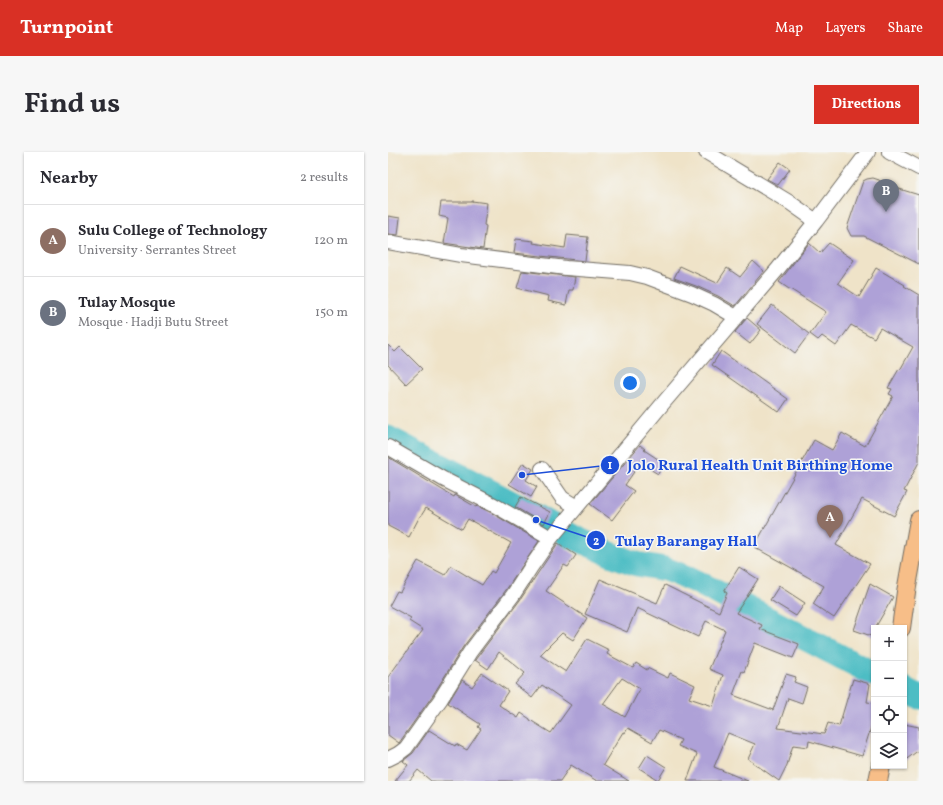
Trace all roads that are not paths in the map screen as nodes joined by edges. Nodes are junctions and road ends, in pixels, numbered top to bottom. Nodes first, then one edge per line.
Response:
1 (706, 152) edge
2 (868, 152) edge
3 (889, 152) edge
4 (919, 168) edge
5 (816, 221) junction
6 (388, 242) edge
7 (736, 317) junction
8 (388, 447) edge
9 (542, 470) dead end
10 (577, 507) junction
11 (919, 520) edge
12 (553, 536) junction
13 (902, 625) edge
14 (388, 759) edge
15 (880, 769) edge
16 (878, 781) edge

1 - 5 street
2 - 5 street
3 - 4 street
5 - 7 street
6 - 7 street
7 - 10 street
8 - 12 street
9 - 10 street
10 - 12 street
11 - 13 main road
12 - 14 street
15 - 16 main road

